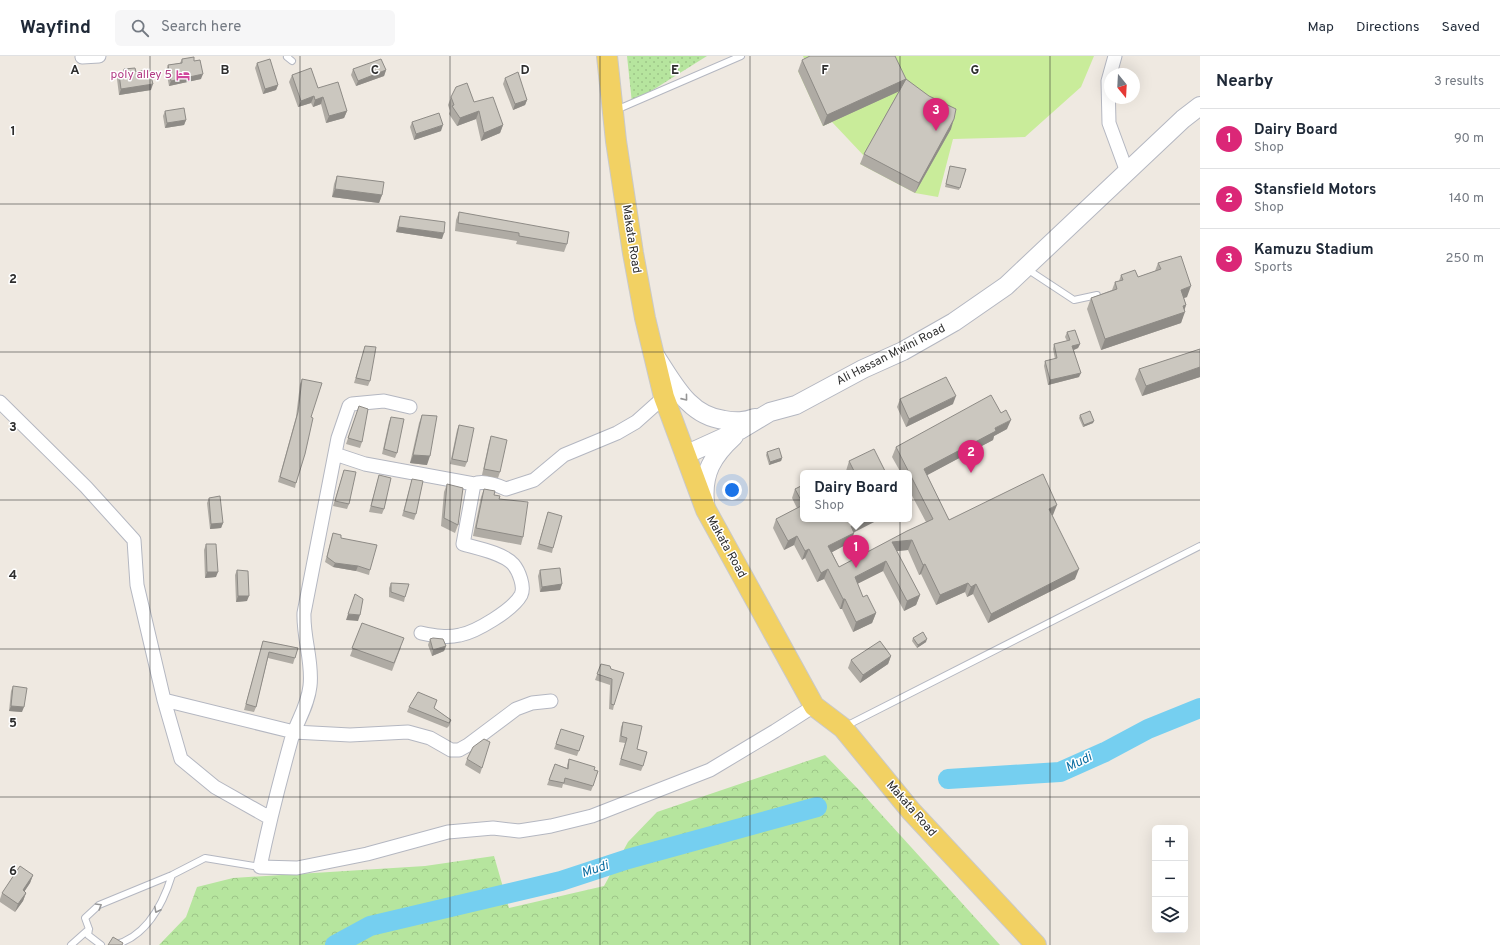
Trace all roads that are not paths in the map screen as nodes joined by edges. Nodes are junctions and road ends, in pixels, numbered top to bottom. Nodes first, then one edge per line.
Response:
1 (99, 56) edge
2 (607, 56) edge
3 (741, 56) edge
4 (1115, 56) edge
5 (82, 57) dead end
6 (1112, 68) edge
7 (1109, 104) edge
8 (1200, 106) edge
9 (614, 111) junction
10 (1127, 172) junction
11 (1026, 268) junction
12 (1097, 295) edge
13 (654, 355) junction
14 (664, 397) junction
15 (0, 402) edge
16 (410, 407) dead end
17 (770, 412) junction
18 (740, 430) junction
19 (335, 454) junction
20 (685, 456) junction
21 (474, 484) junction
22 (706, 510) junction
23 (1200, 546) edge
24 (421, 633) dead end
25 (164, 700) junction
26 (551, 701) dead end
27 (814, 706) junction
28 (843, 728) junction
29 (294, 732) junction
30 (270, 818) junction
31 (260, 867) junction
32 (172, 875) junction
33 (89, 929) junction
34 (71, 945) edge
35 (101, 945) edge
36 (114, 945) edge
37 (1036, 945) edge

1 - 5 street
2 - 9 main road, Makata Road
3 - 9 lane
4 - 6 street
7 - 10 street
8 - 10 main road, Ali Hassan Mwini Road
9 - 13 main road, Makata Road
10 - 11 main road, Ali Hassan Mwini Road
11 - 12 lane
11 - 17 main road, Ali Hassan Mwini Road
13 - 14 main road, Makata Road
13 -> 17 main road
14 - 20 main road, Makata Road
14 - 21 street
15 - 25 street
16 - 19 street
17 - 18 main road, Ali Hassan Mwini Road
18 - 20 main road, Ali Hassan Mwini Road
18 - 22 main road
19 - 21 street
19 - 29 street
20 - 22 main road, Makata Road
21 - 24 street
22 - 27 main road, Makata Road
23 - 28 lane
25 - 29 street
25 - 30 street
26 - 29 street
27 - 28 main road, Makata Road
27 - 31 street
28 - 37 main road, Makata Road
29 - 30 street
30 - 31 street
31 - 32 lane
33 -> 32 lane
32 -> 36 lane
33 - 34 lane
33 - 35 lane

